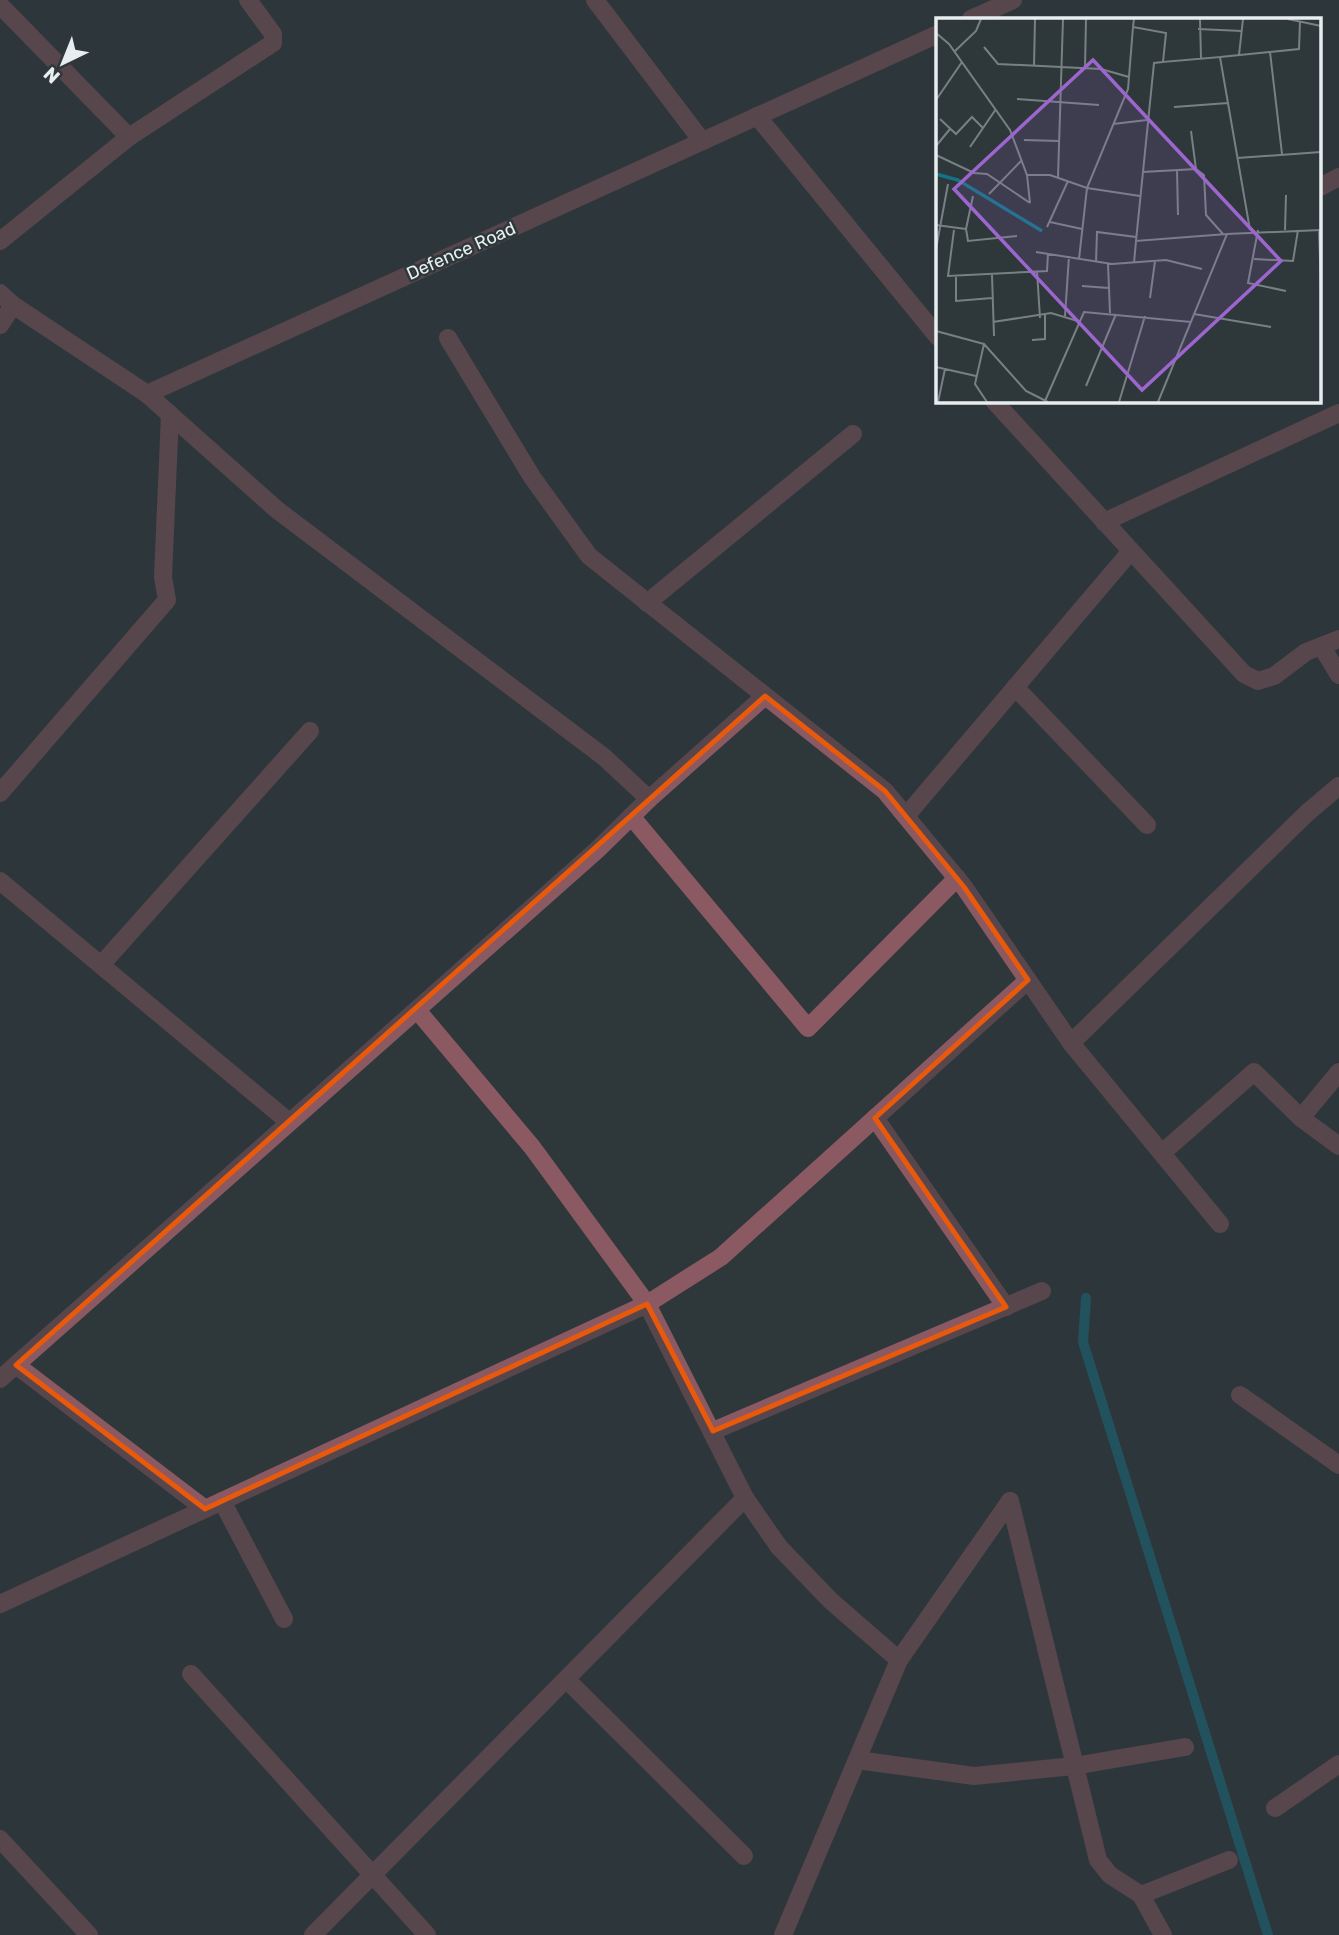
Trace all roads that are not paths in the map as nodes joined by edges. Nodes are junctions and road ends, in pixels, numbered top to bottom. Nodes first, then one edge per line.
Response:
1 (248, 0) edge
2 (595, 0) edge
3 (1013, 0) edge
4 (0, 5) edge
5 (973, 18) edge
6 (936, 35) edge
7 (757, 116) junction
8 (129, 138) junction
9 (702, 141) junction
10 (1339, 177) edge
11 (1322, 186) edge
12 (0, 241) edge
13 (7, 299) edge
14 (0, 325) edge
15 (936, 335) edge
16 (448, 338) dead end
17 (148, 394) junction
18 (995, 402) edge
19 (1339, 413) edge
20 (170, 414) junction
21 (853, 434) dead end
22 (1104, 522) junction
23 (1131, 551) junction
24 (648, 603) junction
25 (1339, 639) edge
26 (1322, 647) junction
27 (1339, 675) edge
28 (1015, 688) junction
29 (765, 696) junction
30 (310, 730) dead end
31 (1339, 786) edge
32 (0, 793) edge
33 (649, 799) junction
34 (631, 816) junction
35 (906, 817) junction
36 (1147, 825) dead end
37 (957, 878) junction
38 (0, 881) edge
39 (101, 965) junction
40 (1028, 980) junction
41 (417, 1010) junction
42 (1071, 1043) junction
43 (1339, 1072) edge
44 (875, 1118) junction
45 (1301, 1118) junction
46 (289, 1122) junction
47 (1339, 1146) edge
48 (1162, 1153) junction
49 (1220, 1224) dead end
50 (1042, 1291) dead end
51 (648, 1304) junction
52 (1006, 1307) junction
53 (16, 1365) junction
54 (0, 1379) edge
55 (1240, 1395) dead end
56 (713, 1431) junction
57 (1339, 1465) edge
58 (745, 1498) junction
59 (222, 1501) junction
60 (205, 1509) junction
61 (0, 1604) edge
62 (284, 1619) dead end
63 (899, 1660) junction
64 (191, 1674) dead end
65 (566, 1679) junction
66 (1185, 1747) dead end
67 (857, 1760) junction
68 (1339, 1764) edge
69 (1074, 1766) junction
70 (1275, 1808) dead end
71 (0, 1839) edge
72 (744, 1856) dead end
73 (1229, 1860) dead end
74 (371, 1876) junction
75 (1141, 1895) junction
76 (85, 1934) edge
77 (313, 1935) edge
78 (427, 1935) edge
79 (783, 1935) edge
80 (1163, 1935) edge

1 - 8 street
2 - 9 street
3 - 5 street
4 - 8 street
6 - 7 street, Defence Road
7 - 9 street, Defence Road
7 - 15 street
8 - 12 street
9 - 17 street, Defence Road
10 - 11 street
13 - 14 street
13 - 17 street
16 - 24 street
17 - 20 street
18 - 22 street
19 - 22 street
20 - 32 street
20 - 33 street
21 - 24 street
22 - 23 street
23 - 26 street
23 - 28 street
24 - 29 street
25 - 26 street
26 - 27 street
28 - 35 street
28 - 36 street
29 - 33 street
29 - 35 street
30 - 39 street
31 - 42 street
33 - 34 street
34 - 37 street
34 - 41 street
35 - 37 street
37 - 40 street
38 - 39 street
39 - 46 street
40 - 42 street
40 - 44 street
41 - 46 street
41 - 51 street
42 - 48 street
43 - 45 street
44 - 51 street
44 - 52 street
45 - 47 street
45 - 48 street
46 - 53 street
48 - 49 street
50 - 52 street
51 - 56 street
51 - 59 street
52 - 56 street
53 - 54 street
53 - 60 street
55 - 57 street
56 - 58 street
58 - 63 street
58 - 65 street
59 - 60 street
59 - 62 street
60 - 61 street
63 - 67 street
63 - 69 street
64 - 74 street
65 - 72 street
65 - 74 street
66 - 69 street
67 - 69 street
67 - 79 street
68 - 70 street
69 - 75 street
71 - 76 street
73 - 75 street
74 - 77 street
74 - 78 street
75 - 80 street

